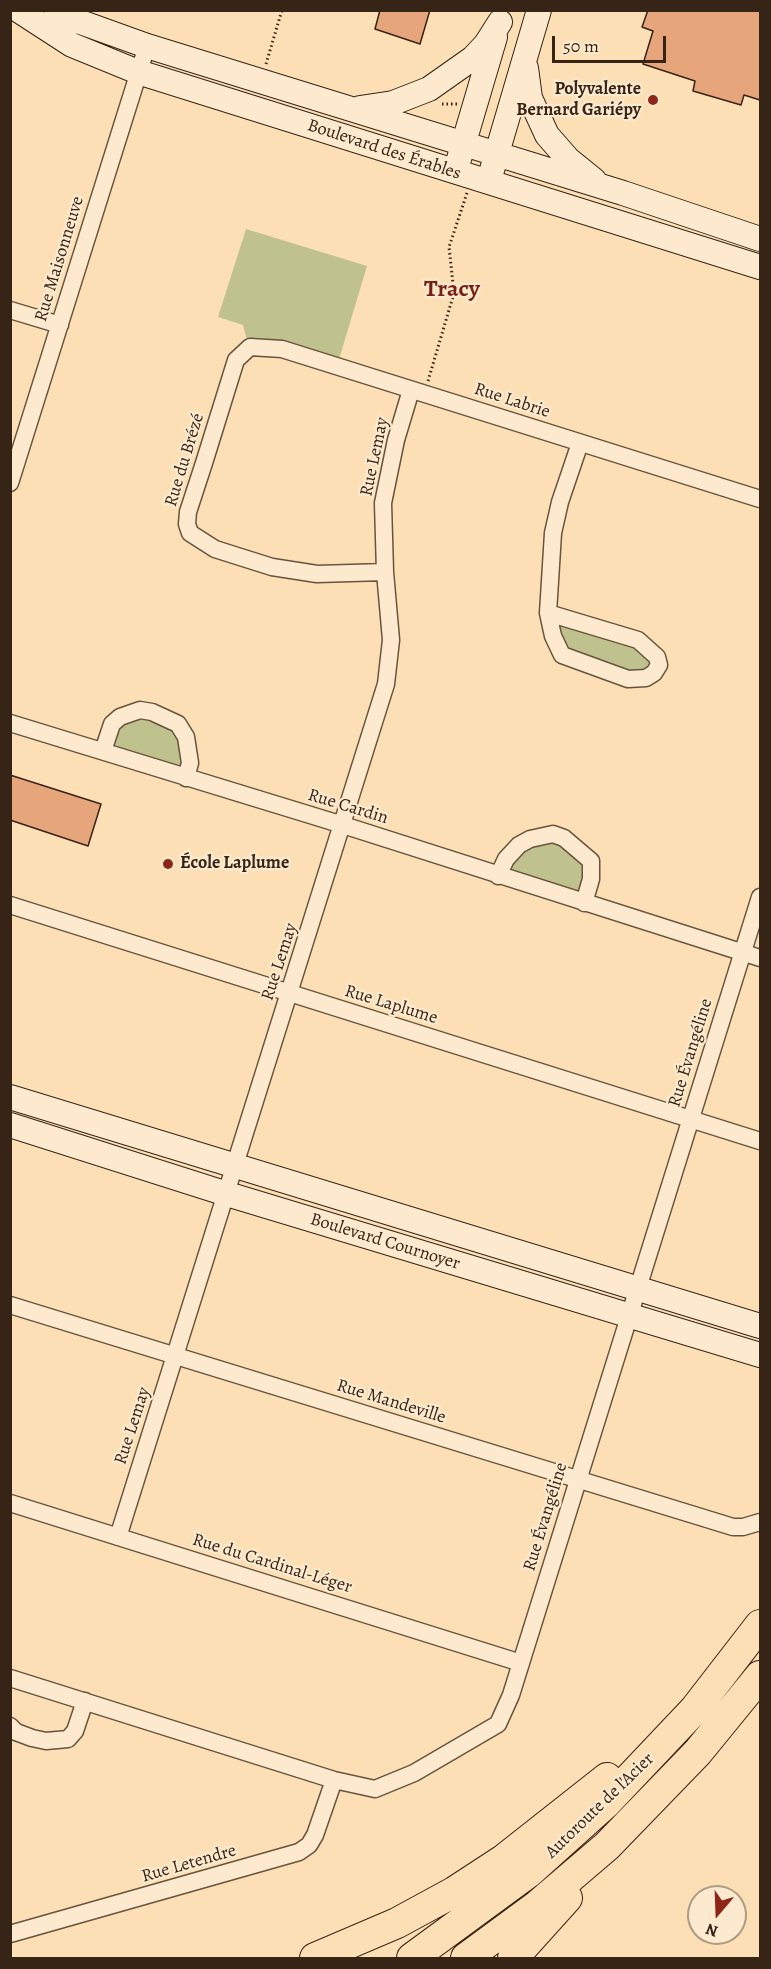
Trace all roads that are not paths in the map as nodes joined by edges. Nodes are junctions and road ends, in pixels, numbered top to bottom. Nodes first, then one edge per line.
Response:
1 (18, 10) edge
2 (56, 10) edge
3 (539, 10) edge
4 (502, 16) edge
5 (147, 46) junction
6 (525, 58) junction
7 (138, 72) junction
8 (343, 107) junction
9 (464, 144) junction
10 (496, 155) junction
11 (471, 180) junction
12 (623, 193) junction
13 (760, 239) edge
14 (760, 267) edge
15 (10, 310) edge
16 (60, 325) junction
17 (250, 346) joint
18 (419, 388) junction
19 (580, 443) junction
20 (10, 483) edge
21 (760, 500) edge
22 (385, 572) junction
23 (548, 613) junction
24 (10, 723) edge
25 (103, 751) junction
26 (186, 778) junction
27 (343, 825) junction
28 (498, 876) junction
29 (760, 897) edge
30 (584, 903) junction
31 (10, 905) edge
32 (743, 953) junction
33 (760, 958) edge
34 (290, 995) junction
35 (10, 1097) edge
36 (691, 1120) junction
37 (10, 1125) edge
38 (760, 1141) edge
39 (236, 1167) junction
40 (227, 1194) junction
41 (638, 1288) junction
42 (10, 1305) edge
43 (629, 1316) junction
44 (760, 1326) edge
45 (760, 1355) edge
46 (176, 1356) junction
47 (579, 1479) junction
48 (10, 1503) edge
49 (760, 1522) edge
50 (118, 1537) junction
51 (760, 1624) edge
52 (521, 1662) junction
53 (760, 1676) edge
54 (12, 1682) edge
55 (85, 1701) junction
56 (694, 1709) junction
57 (10, 1726) edge
58 (334, 1780) junction
59 (631, 1823) junction
60 (10, 1934) edge
61 (315, 1959) edge
62 (412, 1959) edge
63 (466, 1959) edge
64 (513, 1959) edge

1 - 7 street, Boulevard des Érables
2 - 5 street, Boulevard des Érables
3 - 6 street
4 - 8 street
4 - 9 street
5 - 7 street, Rue Maisonneuve
5 - 8 street, Boulevard des Érables
6 - 10 street
6 - 12 street
7 - 11 street, Boulevard des Érables
7 - 16 street, Rue Maisonneuve
8 - 9 street, Boulevard des Érables
9 - 10 street, Boulevard des Érables
9 - 11 street
10 - 11 street
10 - 12 street, Boulevard des Érables
11 - 14 street, Boulevard des Érables
12 - 13 street, Boulevard des Érables
15 - 16 street
16 - 20 street, Rue Maisonneuve
17 - 18 street, Rue Labrie
17 - 22 street, Rue du Brézé
18 - 19 street, Rue Labrie
18 - 22 street, Rue Lemay
19 - 21 street, Rue Labrie
19 - 23 street
22 - 27 street, Rue Lemay
23 - 23 street
24 - 25 street, Rue Cardin
25 - 26 street, Rue Cardin
25 - 26 street
26 - 27 street, Rue Cardin
27 - 28 street, Rue Cardin
27 - 34 street, Rue Lemay
28 - 30 street, Rue Cardin
28 - 30 street
29 - 32 street, Rue Évangéline
30 - 32 street, Rue Cardin
31 - 34 street, Rue Laplume
32 - 33 street, Rue Cardin
32 - 36 street, Rue Évangéline
34 - 36 street, Rue Laplume
34 - 39 street, Rue Lemay
35 - 39 street, Boulevard Cournoyer
36 - 38 street, Rue Laplume
36 - 41 street, Rue Évangéline
37 - 40 street, Boulevard Cournoyer
39 - 40 street, Rue Lemay
39 - 41 street, Boulevard Cournoyer
40 - 43 street, Boulevard Cournoyer
40 - 46 street, Rue Lemay
41 - 43 street, Rue Évangéline
41 - 44 street, Boulevard Cournoyer
42 - 46 street, Rue Mandeville
43 - 45 street, Boulevard Cournoyer
43 - 47 street, Rue Évangéline
46 - 47 street, Rue Mandeville
46 - 50 street, Rue Lemay
47 - 49 street, Rue Mandeville
47 - 52 street, Rue Évangéline
48 - 50 street, Rue du Cardinal-Léger
50 - 52 street, Rue du Cardinal-Léger
51 - 56 highway, Autoroute de l'Acier
52 - 58 street, Rue Évangéline
53 - 59 highway, Autoroute de l'Acier
54 - 55 street, Rue Évangéline
55 - 57 street
55 - 58 street, Rue Évangéline
56 - 61 highway
56 - 62 highway, Autoroute de l'Acier
58 - 60 street, Rue Letendre
59 - 63 highway, Autoroute de l'Acier
59 - 64 highway

